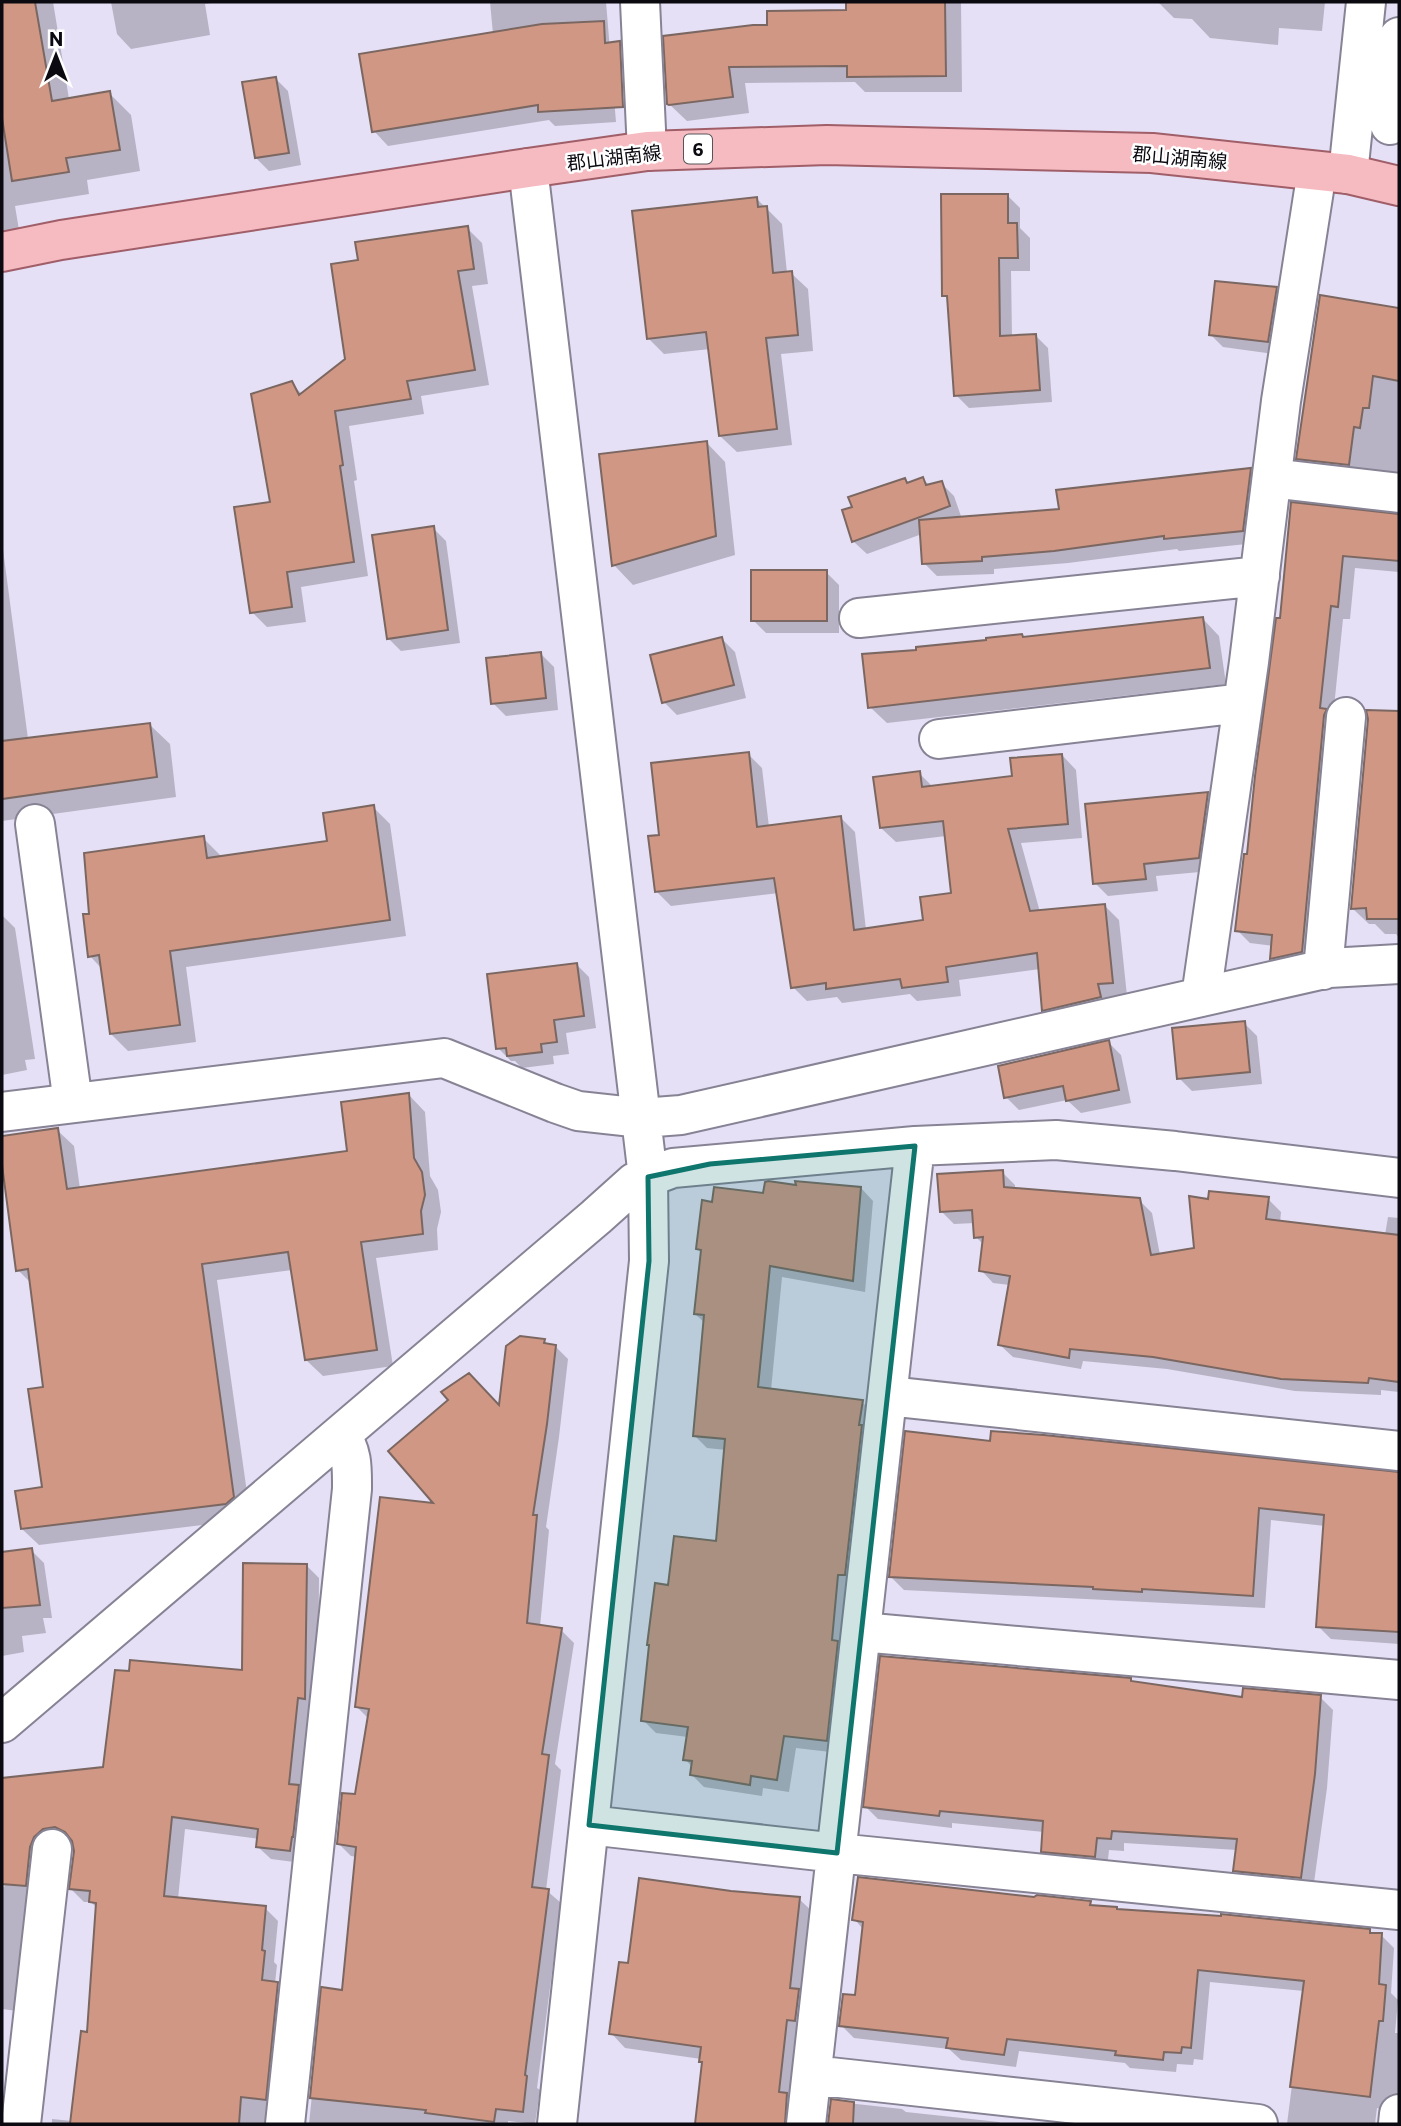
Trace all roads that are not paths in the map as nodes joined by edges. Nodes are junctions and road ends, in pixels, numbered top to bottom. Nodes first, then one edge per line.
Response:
1 (640, 2) edge
2 (1366, 2) edge
3 (1399, 37) edge
4 (1390, 125) dead end
5 (647, 151) junction
6 (528, 168) junction
7 (1333, 172) junction
8 (1399, 186) edge
9 (2, 252) edge
10 (1272, 478) junction
11 (1399, 493) edge
12 (1260, 576) junction
13 (859, 618) dead end
14 (1242, 703) junction
15 (1346, 717) dead end
16 (939, 739) dead end
17 (35, 824) dead end
18 (1399, 964) edge
19 (1323, 970) junction
20 (1200, 997) junction
21 (73, 1103) junction
22 (2, 1112) edge
23 (642, 1118) junction
24 (915, 1146) junction
25 (648, 1177) junction
26 (1399, 1178) edge
27 (888, 1396) junction
28 (340, 1435) junction
29 (1399, 1451) edge
30 (861, 1633) junction
31 (1399, 1680) edge
32 (2, 1723) edge
33 (589, 1825) junction
34 (52, 1849) dead end
35 (837, 1853) junction
36 (1399, 1910) edge
37 (812, 2076) junction
38 (1399, 2114) edge
39 (21, 2124) edge
40 (285, 2124) edge
41 (557, 2124) edge
42 (806, 2124) edge
43 (1258, 2124) edge
44 (1398, 2124) edge

1 - 5 street
2 - 7 street
3 - 4 street
5 - 6 main road, 郡山湖南線 / 6
5 - 7 main road, 郡山湖南線 / 6
6 - 9 main road, 郡山湖南線 / 6
6 - 23 street
7 - 8 main road, 郡山湖南線 / 6
7 - 10 street
10 - 11 street
10 - 12 street
12 - 13 street
12 - 14 street
14 - 16 street
14 - 20 street
15 - 19 street
17 - 21 street
18 - 19 street
19 - 20 street
20 - 23 street
21 - 22 street
21 - 23 street
23 - 25 street
24 - 25 street
24 - 26 street
24 - 27 street
25 - 28 street
25 - 33 street
27 - 29 street
27 - 30 street
28 - 32 street
28 - 40 street
30 - 31 street
30 - 35 street
33 - 35 street
33 - 41 street
34 - 39 street
35 - 36 street
35 - 37 street
37 - 42 street
37 - 43 street
38 - 44 street

